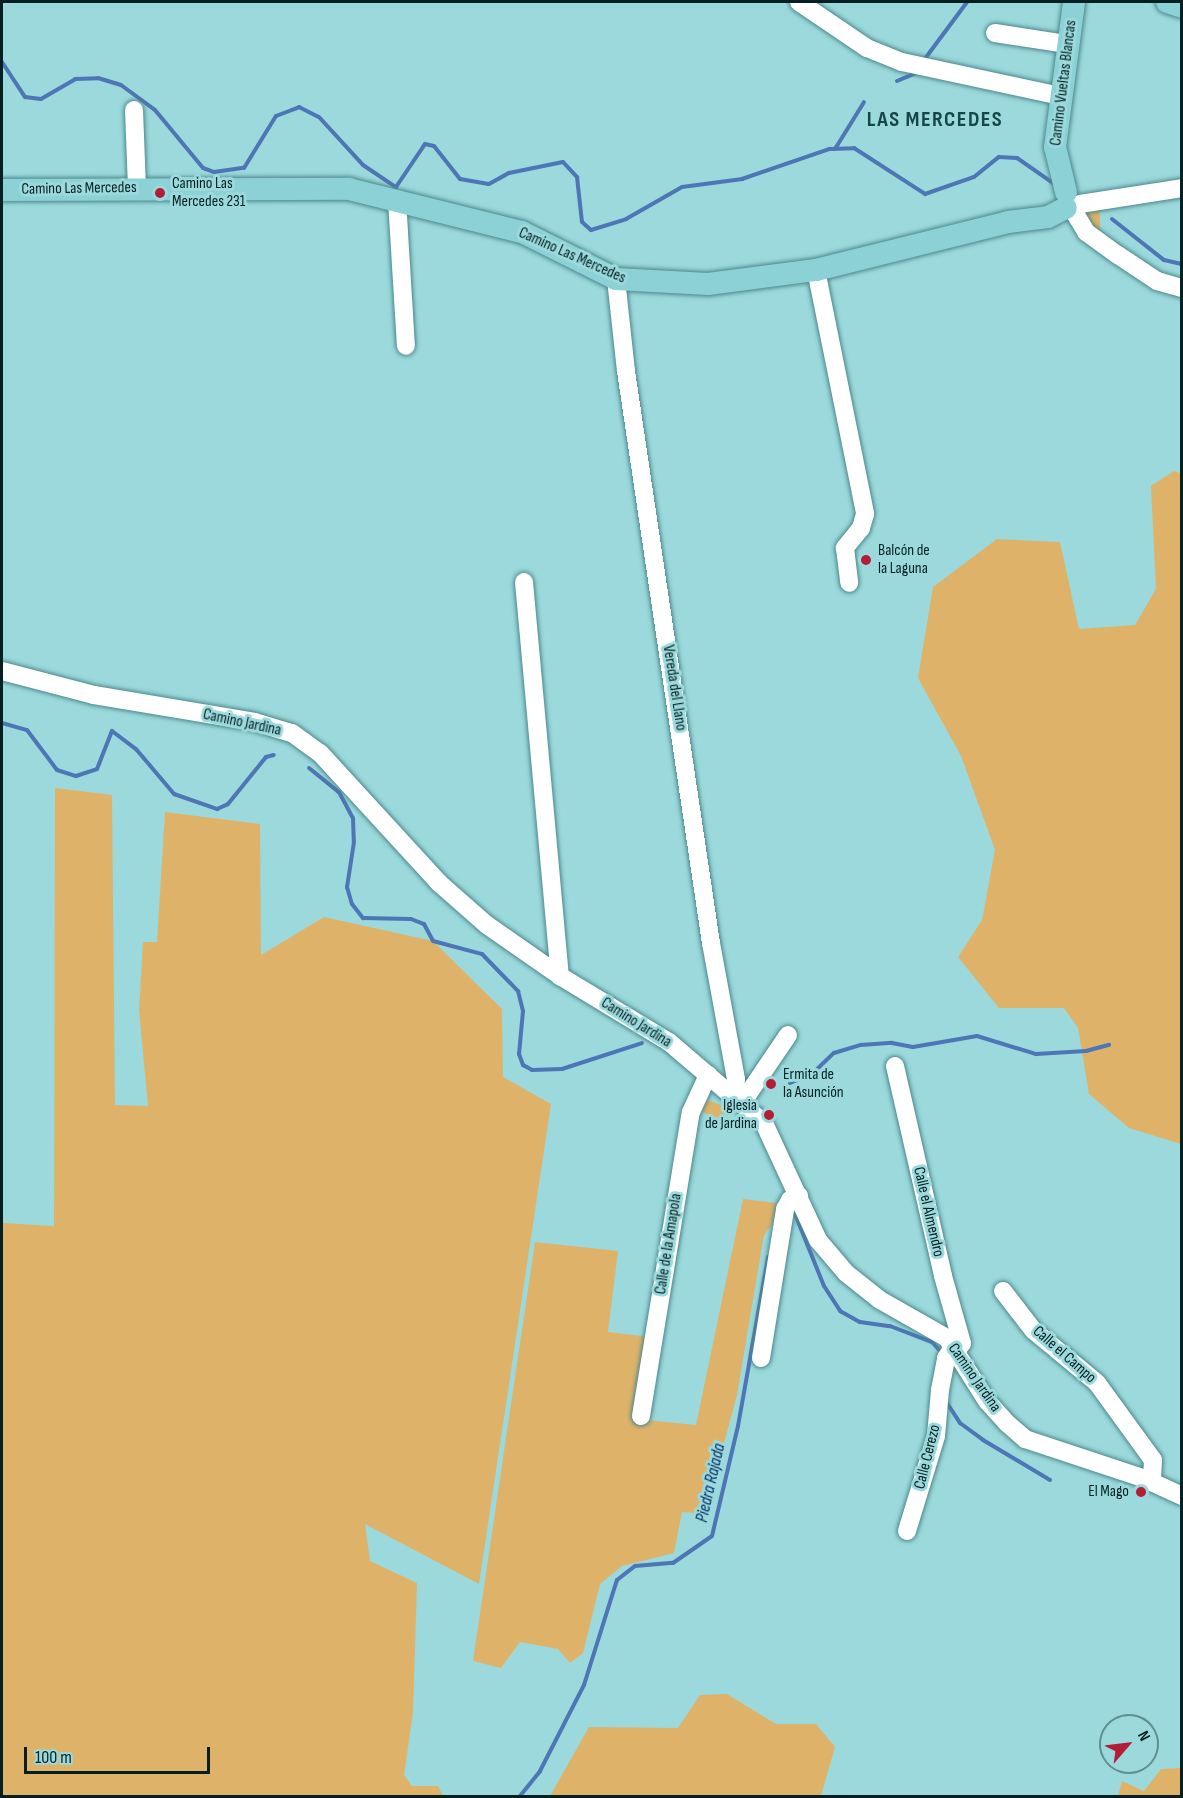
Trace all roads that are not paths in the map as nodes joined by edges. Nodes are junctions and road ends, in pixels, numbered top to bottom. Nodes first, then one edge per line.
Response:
1 (800, 2) edge
2 (1074, 2) edge
3 (1167, 2) edge
4 (1182, 7) edge
5 (995, 33) dead end
6 (1067, 44) junction
7 (1060, 96) junction
8 (134, 110) dead end
9 (1182, 188) edge
10 (137, 189) junction
11 (2, 190) edge
12 (397, 200) junction
13 (1072, 201) junction
14 (816, 270) junction
15 (616, 279) junction
16 (1182, 288) edge
17 (406, 346) dead end
18 (524, 582) dead end
19 (849, 583) dead end
20 (2, 670) edge
21 (560, 976) junction
22 (788, 1035) dead end
23 (895, 1066) dead end
24 (708, 1075) junction
25 (738, 1100) junction
26 (799, 1196) junction
27 (1003, 1291) dead end
28 (953, 1351) junction
29 (761, 1358) dead end
30 (640, 1416) dead end
31 (1152, 1482) junction
32 (1182, 1497) edge
33 (907, 1531) dead end

1 - 7 street
2 - 6 main road, Camino Vueltas Blancas
3 - 4 main road
5 - 6 street
6 - 7 main road, Camino Vueltas Blancas
7 - 13 main road, Camino Vueltas Blancas
8 - 10 street
9 - 13 street
10 - 11 main road, Camino Las Mercedes
10 - 12 main road, Camino Las Mercedes
12 - 15 main road, Camino Las Mercedes
12 - 17 street
13 - 14 main road, Camino Las Mercedes
13 - 16 street
14 - 15 main road, Camino Las Mercedes
14 - 19 street
15 - 25 street, Vereda del Llano
18 - 21 street
20 - 21 street, Camino Jardina
21 - 24 street, Camino Jardina
22 - 25 street
23 - 28 street, Calle el Almendro
24 - 25 street, Camino Jardina
24 - 30 street, Calle de la Amapola
25 - 26 street, Camino Jardina
26 - 28 street, Camino Jardina
26 - 29 street
27 - 31 street, Calle el Campo
28 - 31 street, Camino Jardina
28 - 33 street, Calle Cerezo
31 - 32 street, Camino Jardina

